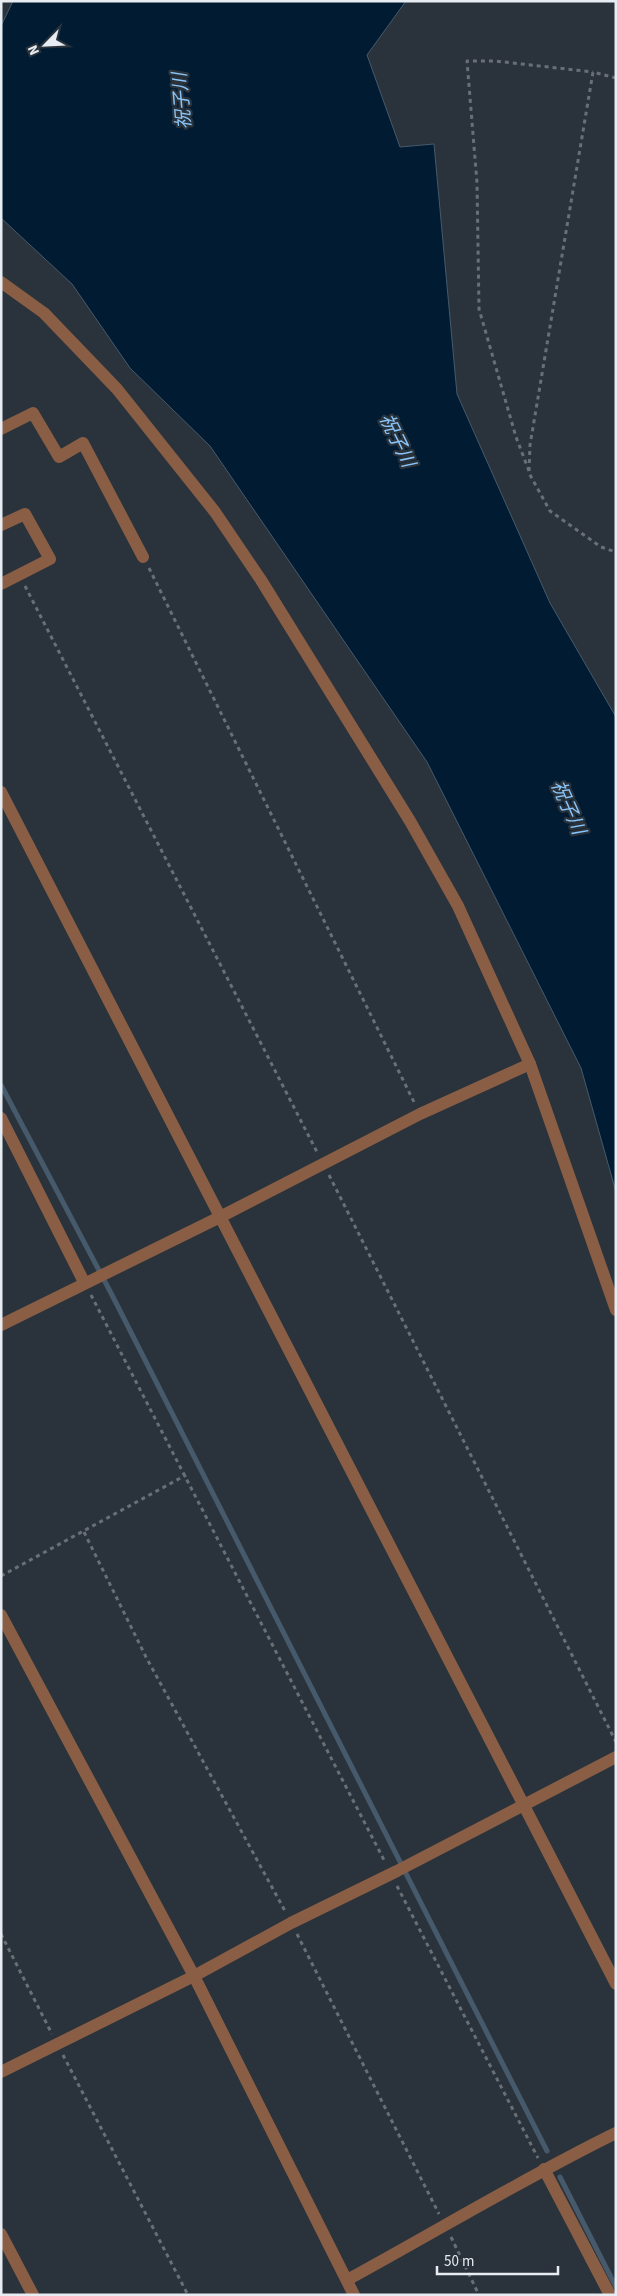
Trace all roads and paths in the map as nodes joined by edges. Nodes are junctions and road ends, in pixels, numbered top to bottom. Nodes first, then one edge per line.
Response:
1 (593, 72) junction
2 (616, 78) edge
3 (1, 282) edge
4 (1, 429) edge
5 (529, 473) junction
6 (1, 525) edge
7 (616, 552) edge
8 (143, 557) joint
9 (19, 575) junction
10 (1, 584) edge
11 (1, 792) edge
12 (530, 1064) junction
13 (420, 1114) junction
14 (1, 1118) edge
15 (322, 1164) junction
16 (220, 1217) junction
17 (88, 1281) junction
18 (616, 1310) edge
19 (1, 1325) edge
20 (186, 1475) junction
21 (1, 1576) edge
22 (1, 1615) edge
23 (616, 1742) edge
24 (616, 1757) edge
25 (523, 1804) junction
26 (394, 1872) junction
27 (1, 1934) edge
28 (194, 1976) junction
29 (616, 1984) edge
30 (57, 2044) junction
31 (1, 2072) edge
32 (616, 2133) edge
33 (544, 2169) junction
34 (1, 2234) edge
35 (347, 2280) junction
36 (33, 2295) edge
37 (188, 2295) edge
38 (354, 2295) edge
39 (610, 2295) edge

1 - 2 path
1 - 5 path
1 - 5 path
3 - 12 street
4 - 8 street
5 - 7 path
6 - 9 street
8 - 13 path
9 - 10 street
9 - 15 path
11 - 16 street
12 - 13 street
12 - 18 street
13 - 15 street
14 - 17 street
15 - 16 street
15 - 23 path
16 - 17 street
16 - 25 street
17 - 19 street
17 - 20 path
20 - 21 path
20 - 26 path
22 - 28 street
24 - 25 street
25 - 26 street
25 - 29 street
26 - 28 street
26 - 33 path
27 - 30 path
28 - 30 street
28 - 35 street
30 - 31 street
30 - 37 path
32 - 33 street
33 - 35 street
33 - 39 street
34 - 36 street
35 - 38 street

